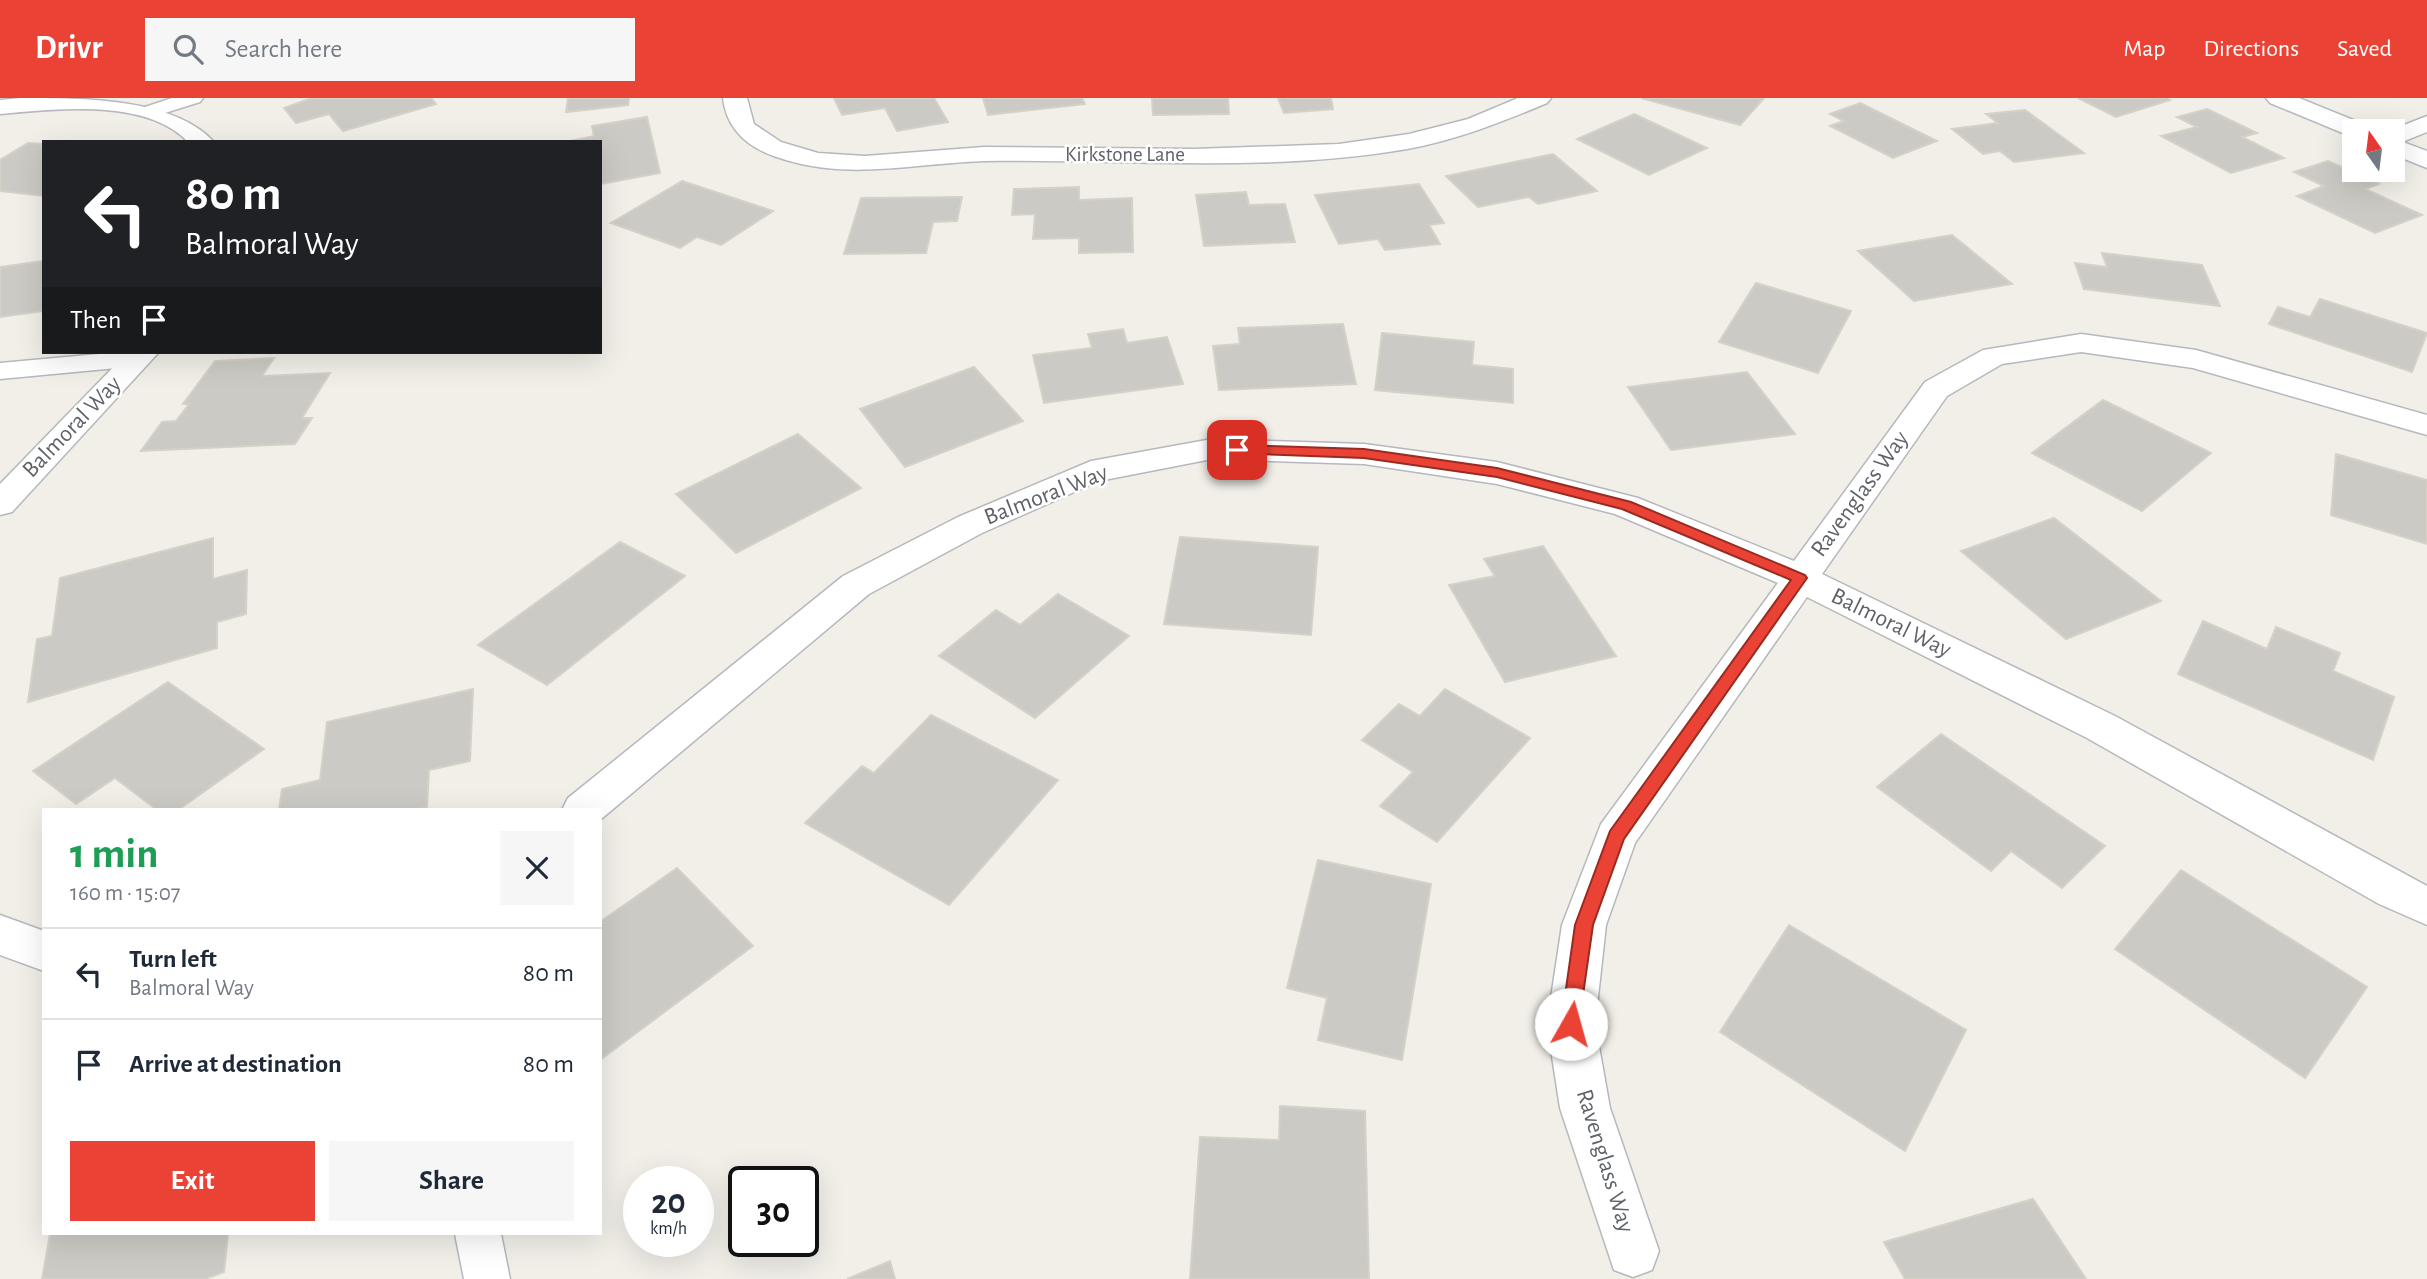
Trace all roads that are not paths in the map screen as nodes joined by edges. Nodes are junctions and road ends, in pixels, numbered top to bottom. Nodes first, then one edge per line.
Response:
1 (193, 98) edge
2 (735, 98) edge
3 (1539, 98) edge
4 (2278, 98) edge
5 (0, 107) edge
6 (152, 111) junction
7 (2427, 123) edge
8 (2342, 124) edge
9 (2405, 133) edge
10 (200, 140) edge
11 (2405, 151) edge
12 (2427, 160) edge
13 (141, 355) edge
14 (0, 371) edge
15 (2427, 425) edge
16 (0, 504) edge
17 (1800, 578) junction
18 (585, 808) edge
19 (2427, 906) edge
20 (0, 935) edge
21 (42, 950) edge
22 (478, 1235) edge
23 (1633, 1251) dead end
24 (487, 1279) edge

1 - 6 lane
2 - 3 street, Kirkstone Lane
4 - 8 street
5 - 6 street
6 - 10 street
7 - 9 street
11 - 12 street
13 - 14 lane
13 - 16 street, Balmoral Way
15 - 17 street, Ravenglass Way
17 - 18 street, Balmoral Way
17 - 19 street, Balmoral Way
17 - 23 street, Ravenglass Way
20 - 21 street
22 - 24 lane

